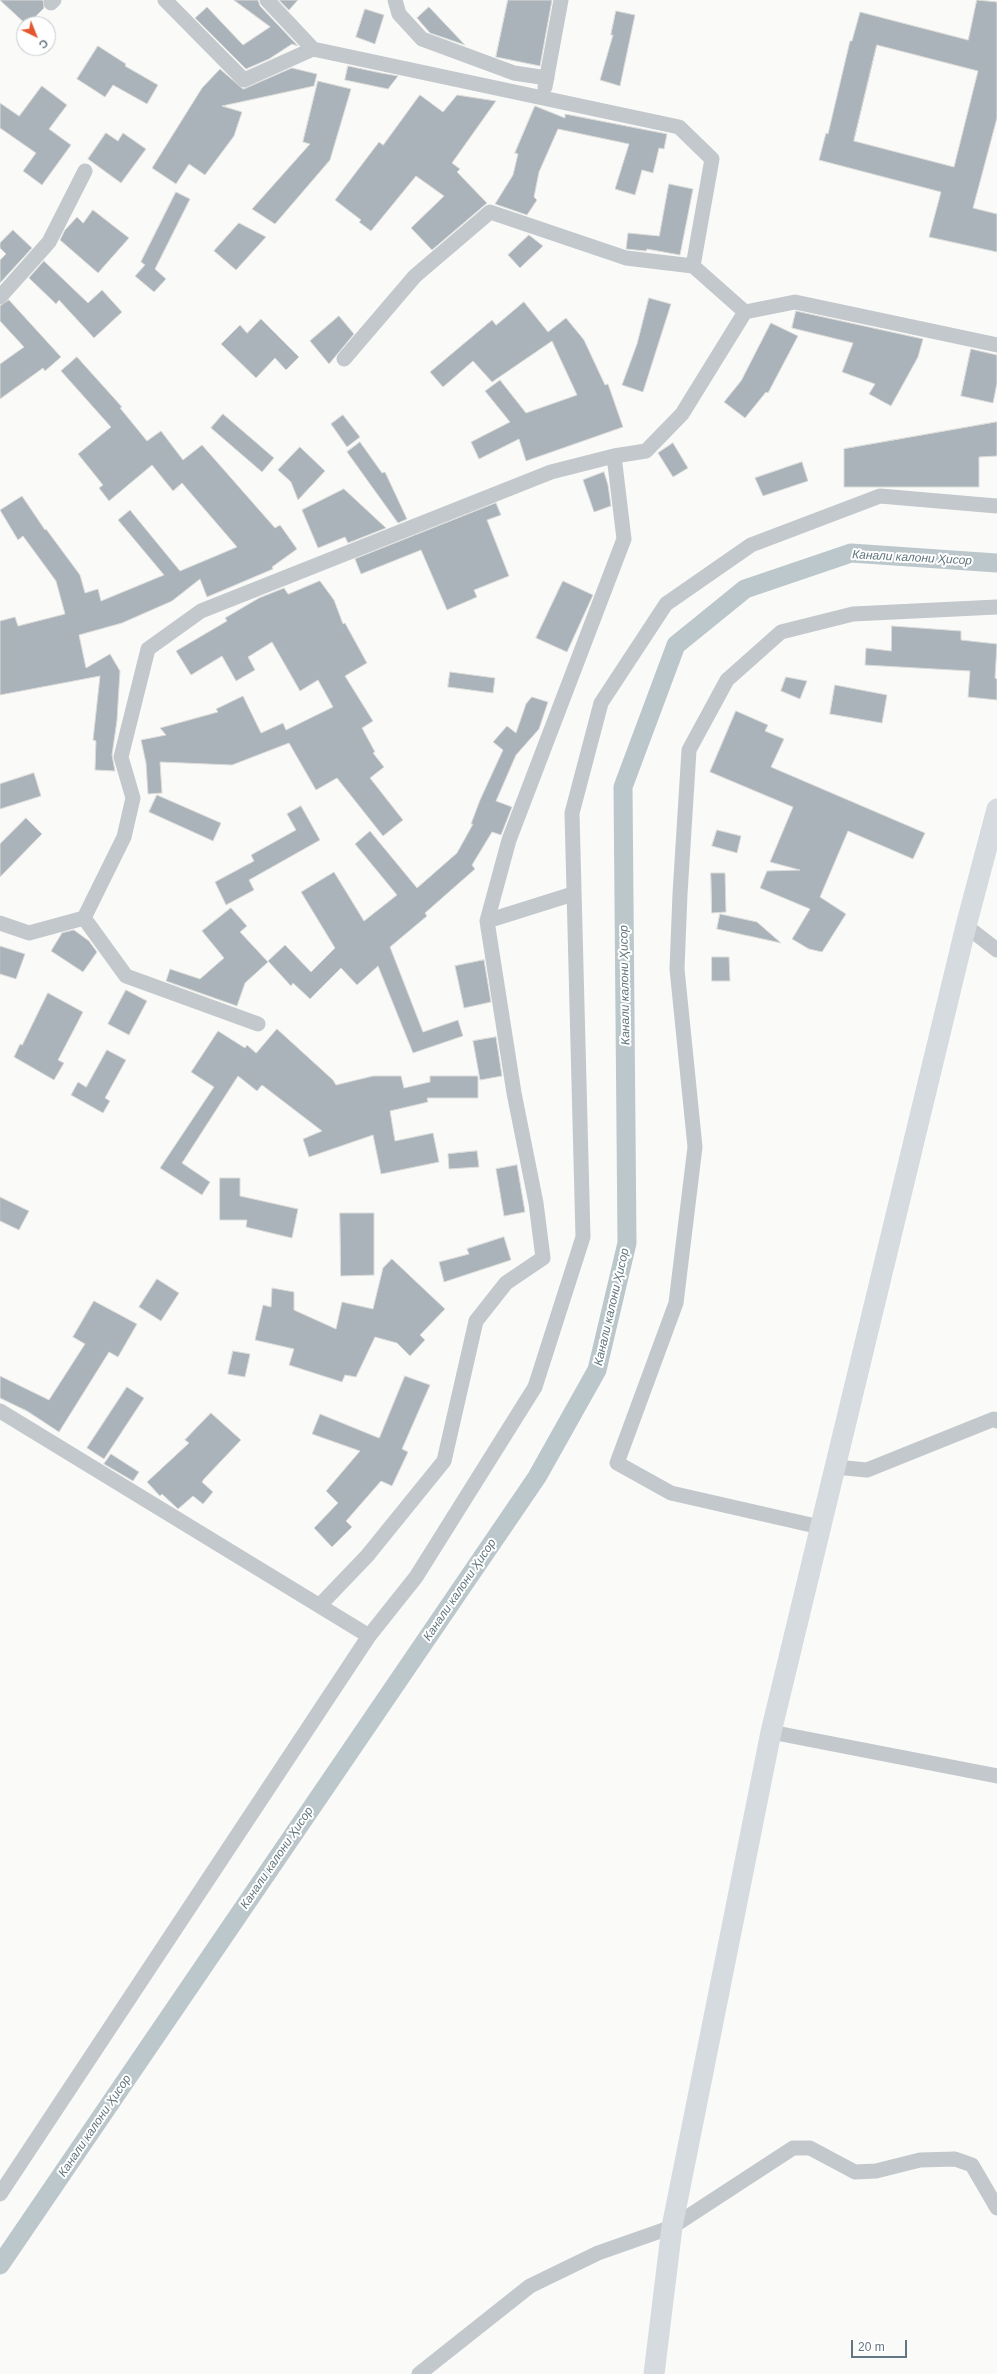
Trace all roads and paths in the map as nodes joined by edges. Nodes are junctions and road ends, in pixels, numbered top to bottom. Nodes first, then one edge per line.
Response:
1 (165, 0) edge
2 (267, 0) edge
3 (395, 0) edge
4 (562, 0) edge
5 (313, 49) junction
6 (547, 78) junction
7 (542, 98) junction
8 (85, 171) dead end
9 (693, 266) junction
10 (0, 297) edge
11 (745, 312) junction
12 (997, 345) edge
13 (344, 359) dead end
14 (614, 456) junction
15 (997, 506) edge
16 (997, 607) edge
17 (997, 809) edge
18 (573, 894) junction
19 (84, 918) junction
20 (487, 921) junction
21 (0, 923) edge
22 (966, 926) junction
23 (997, 950) edge
24 (258, 1024) dead end
25 (0, 1411) edge
26 (996, 1419) edge
27 (835, 1467) junction
28 (820, 1527) junction
29 (320, 1605) junction
30 (369, 1636) junction
31 (771, 1732) junction
32 (997, 1776) edge
33 (0, 2194) edge
34 (997, 2208) edge
35 (672, 2226) junction
36 (419, 2374) edge
37 (654, 2374) edge

1 - 5 street
2 - 5 street
3 - 6 street
4 - 6 street
5 - 7 street
6 - 7 street
7 - 9 street
8 - 10 street
9 - 11 street
9 - 13 street
11 - 12 street
11 - 14 street
14 - 19 street
14 - 20 street
15 - 18 street
16 - 28 street
17 - 22 main road
18 - 20 street
18 - 30 street
19 - 21 street
19 - 24 street
20 - 29 street
22 - 23 street
22 - 27 main road
25 - 29 street
26 - 27 street
27 - 28 main road
28 - 31 main road
29 - 30 street
30 - 33 street
31 - 32 street
31 - 35 main road
34 - 35 street
35 - 36 street
35 - 37 main road

